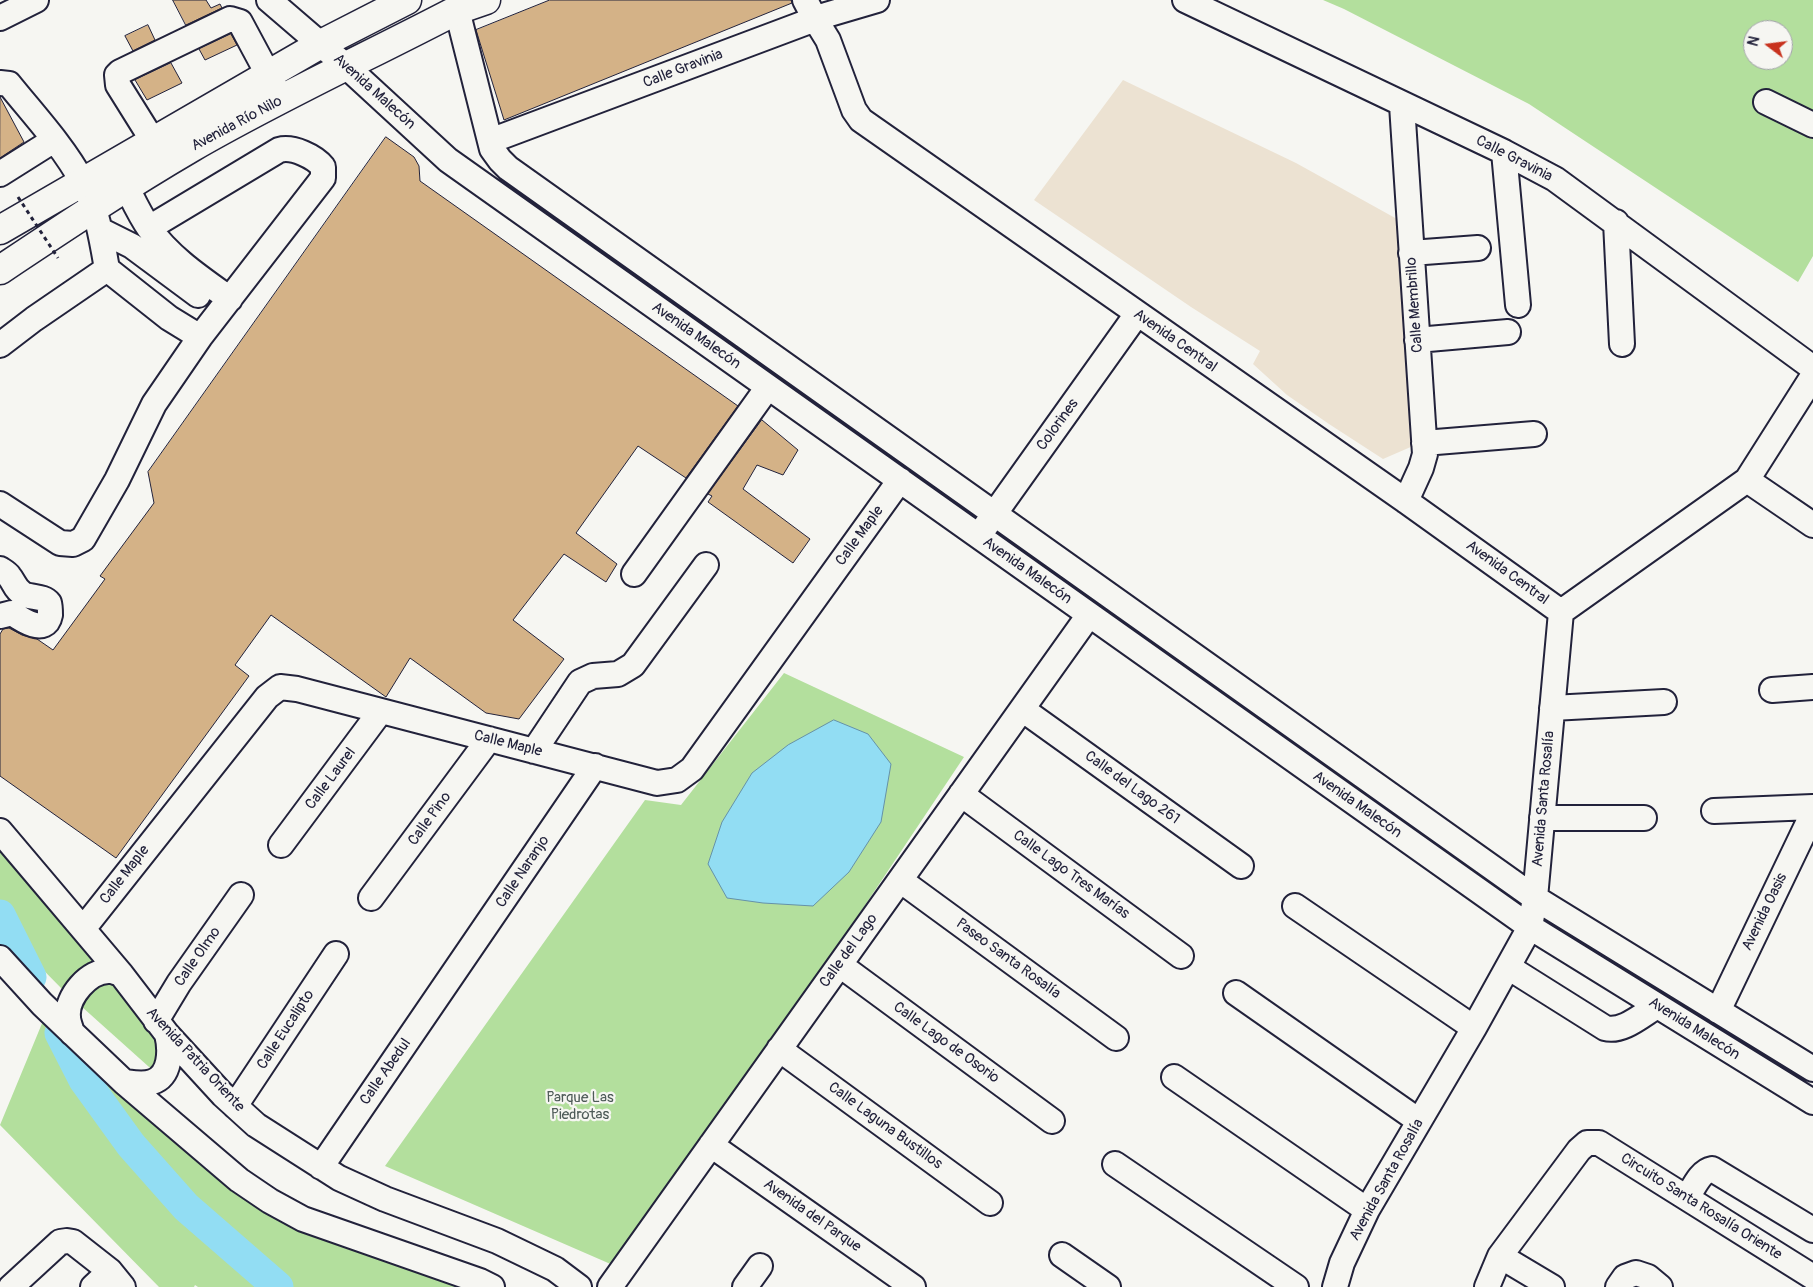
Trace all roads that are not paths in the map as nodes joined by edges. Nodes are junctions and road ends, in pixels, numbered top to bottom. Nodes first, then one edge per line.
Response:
1 (36, 0) edge
2 (269, 0) edge
3 (407, 0) edge
4 (486, 0) edge
5 (877, 0) edge
6 (1184, 0) edge
7 (817, 8) edge
8 (457, 10) junction
9 (0, 18) edge
10 (321, 44) junction
11 (347, 67) junction
12 (268, 76) junction
13 (0, 83) edge
14 (282, 99) junction
15 (1766, 102) dead end
16 (1402, 104) junction
17 (1813, 125) edge
18 (54, 140) junction
19 (153, 141) junction
20 (490, 141) junction
21 (1504, 152) junction
22 (115, 163) junction
23 (0, 174) edge
24 (82, 182) junction
25 (127, 187) junction
26 (96, 219) junction
27 (1616, 222) junction
28 (149, 228) junction
29 (0, 230) edge
30 (1478, 248) dead end
31 (1411, 253) junction
32 (107, 269) junction
33 (0, 270) edge
34 (225, 305) junction
35 (1518, 306) dead end
36 (1137, 314) junction
37 (1508, 332) dead end
38 (200, 337) junction
39 (1417, 340) junction
40 (1622, 344) dead end
41 (0, 346) edge
42 (1813, 368) edge
43 (1813, 376) edge
44 (768, 387) junction
45 (1534, 434) dead end
46 (1424, 443) junction
47 (900, 480) junction
48 (1747, 480) junction
49 (1406, 501) junction
50 (0, 504) edge
51 (994, 514) junction
52 (1813, 525) edge
53 (978, 536) junction
54 (706, 565) dead end
55 (4, 574) edge
56 (634, 574) dead end
57 (1561, 612) junction
58 (6, 615) edge
59 (1089, 615) junction
60 (1813, 687) edge
61 (1772, 690) dead end
62 (1664, 702) dead end
63 (1552, 708) junction
64 (1022, 709) junction
65 (380, 712) junction
66 (489, 739) junction
67 (534, 751) junction
68 (595, 766) junction
69 (962, 794) junction
70 (1813, 807) edge
71 (1714, 811) dead end
72 (1813, 813) edge
73 (1542, 818) junction
74 (1644, 818) dead end
75 (0, 830) edge
76 (281, 845) dead end
77 (1241, 866) dead end
78 (900, 880) junction
79 (241, 895) dead end
80 (371, 898) dead end
81 (1535, 898) junction
82 (1295, 906) dead end
83 (1530, 928) junction
84 (83, 929) junction
85 (336, 954) dead end
86 (1181, 956) dead end
87 (0, 958) edge
88 (840, 965) junction
89 (1508, 967) junction
90 (121, 974) junction
91 (451, 978) joint
92 (1236, 993) dead end
93 (1657, 1006) junction
94 (1718, 1011) junction
95 (162, 1028) junction
96 (1474, 1028) junction
97 (72, 1033) junction
98 (1116, 1038) dead end
99 (780, 1049) junction
100 (1813, 1069) edge
101 (1174, 1077) dead end
102 (124, 1082) junction
103 (1813, 1102) edge
104 (235, 1106) junction
105 (1052, 1120) dead end
106 (1419, 1121) junction
107 (711, 1145) junction
108 (1115, 1164) dead end
109 (321, 1167) junction
110 (1688, 1198) junction
111 (990, 1203) dead end
112 (1367, 1210) junction
113 (1813, 1230) edge
114 (1062, 1255) dead end
115 (1500, 1256) junction
116 (760, 1266) dead end
117 (1811, 1272) edge
118 (109, 1282) edge
119 (11, 1287) edge
120 (492, 1287) edge
121 (578, 1287) edge
122 (610, 1287) edge
123 (745, 1287) edge
124 (913, 1287) edge
125 (1108, 1287) edge
126 (1296, 1287) edge
127 (1335, 1287) edge
128 (1487, 1287) edge
129 (1552, 1287) edge
130 (1618, 1287) edge
131 (1660, 1287) edge

1 - 9 street
2 - 10 street, Avenida Malecón
3 - 10 main road, Avenida Río Nilo
4 - 8 main road, Avenida Río Nilo
5 - 7 street, Calle Gravinia
6 - 16 street, Calle Gravinia
7 - 20 street, Calle Gravinia
7 - 36 street, Avenida Central
8 - 11 main road, Avenida Río Nilo
8 - 20 street, Avenida Malecón
10 - 11 street, Avenida Malecón
10 - 12 main road, Avenida Río Nilo
11 - 14 main road, Avenida Río Nilo
11 - 44 street, Avenida Malecón
12 - 14 street
12 - 19 main road, Avenida Río Nilo
12 - 19 street
13 - 18 street
14 - 25 main road, Avenida Río Nilo
15 - 17 street
16 - 21 street, Calle Gravinia
16 - 31 street, Calle Membrillo
18 - 23 street
18 - 24 street
19 - 22 main road, Avenida Río Nilo
20 - 51 street, Avenida Malecón
21 - 27 street, Calle Gravinia
21 - 35 street
22 - 24 main road, Avenida Río Nilo
22 - 25 street
24 - 26 street
24 - 29 main road, Avenida Río Nilo
25 - 26 main road, Avenida Río Nilo
25 - 28 street
26 - 32 street
26 - 33 main road, Avenida Río Nilo
26 - 34 street
27 - 40 street
27 - 42 street, Calle Gravinia
28 - 34 street
28 - 34 street
30 - 31 street
31 - 39 street, Calle Membrillo
32 - 38 street
32 - 41 street
34 - 38 street
36 - 49 street, Avenida Central
36 - 51 street, Colorines
37 - 39 street
38 - 50 street
39 - 46 street, Calle Membrillo
43 - 48 street
44 - 47 street, Avenida Malecón
44 - 56 street
45 - 46 street
46 - 49 street, Calle Membrillo
47 - 53 street, Avenida Malecón
47 - 68 street, Calle Maple
48 - 52 street
48 - 57 street
49 - 57 street, Avenida Central
51 - 53 street, Colorines
51 - 81 street, Avenida Malecón
53 - 59 street, Avenida Malecón
54 - 67 street
55 - 58 street
55 - 58 street
57 - 63 street, Avenida Santa Rosalía
59 - 64 street, Calle del Lago
59 - 83 street, Avenida Malecón
60 - 61 street
62 - 63 street
63 - 73 street, Avenida Santa Rosalía
64 - 69 street, Calle del Lago
64 - 77 street, Calle del Lago 261
65 - 66 street, Calle Maple
65 - 76 street, Calle Laurel
65 - 84 street, Calle Maple
66 - 67 street, Calle Maple
66 - 80 street, Calle Pino
67 - 68 street, Calle Maple
68 - 91 street, Calle Naranjo
69 - 78 street, Calle del Lago
69 - 86 street, Calle Lago Tres Marías
70 - 71 street
72 - 94 street, Avenida Oasis
73 - 74 street
73 - 81 street, Avenida Santa Rosalía
75 - 84 street, Avenida Patria Oriente
78 - 88 street, Calle del Lago
78 - 98 street, Paseo Santa Rosalía
79 - 95 street, Calle Olmo
81 - 83 street, Avenida Santa Rosalía
81 - 94 street, Avenida Malecón
82 - 96 street
83 - 89 street, Avenida Santa Rosalía
83 - 93 street, Avenida Malecón
84 - 90 street, Avenida Patria Oriente
85 - 104 street, Calle Eucalipto
87 - 97 street
88 - 99 street, Calle del Lago
88 - 105 street, Calle Lago de Osorio
89 - 93 street
89 - 96 street, Avenida Santa Rosalía
90 - 95 street, Avenida Patria Oriente
90 - 97 street
91 - 109 street, Calle Abedul
92 - 106 street
93 - 103 street, Avenida Malecón
94 - 100 street, Avenida Malecón
95 - 102 street
95 - 104 street, Avenida Patria Oriente
96 - 106 street, Avenida Santa Rosalía
97 - 102 street
99 - 107 street, Calle del Lago
99 - 111 street, Calle Laguna Bustillos
101 - 112 street
102 - 120 street
104 - 109 street, Avenida Patria Oriente
106 - 112 street, Avenida Santa Rosalía
107 - 122 street, Calle del Lago
107 - 124 street, Avenida del Parque
108 - 126 street
109 - 121 street, Avenida Patria Oriente
110 - 113 street
110 - 115 street, Circuito Santa Rosalía Oriente
110 - 117 street, Circuito Santa Rosalía Oriente
112 - 127 street, Avenida Santa Rosalía
114 - 125 street
115 - 128 street
115 - 129 street
116 - 123 street
118 - 119 street
130 - 131 street

